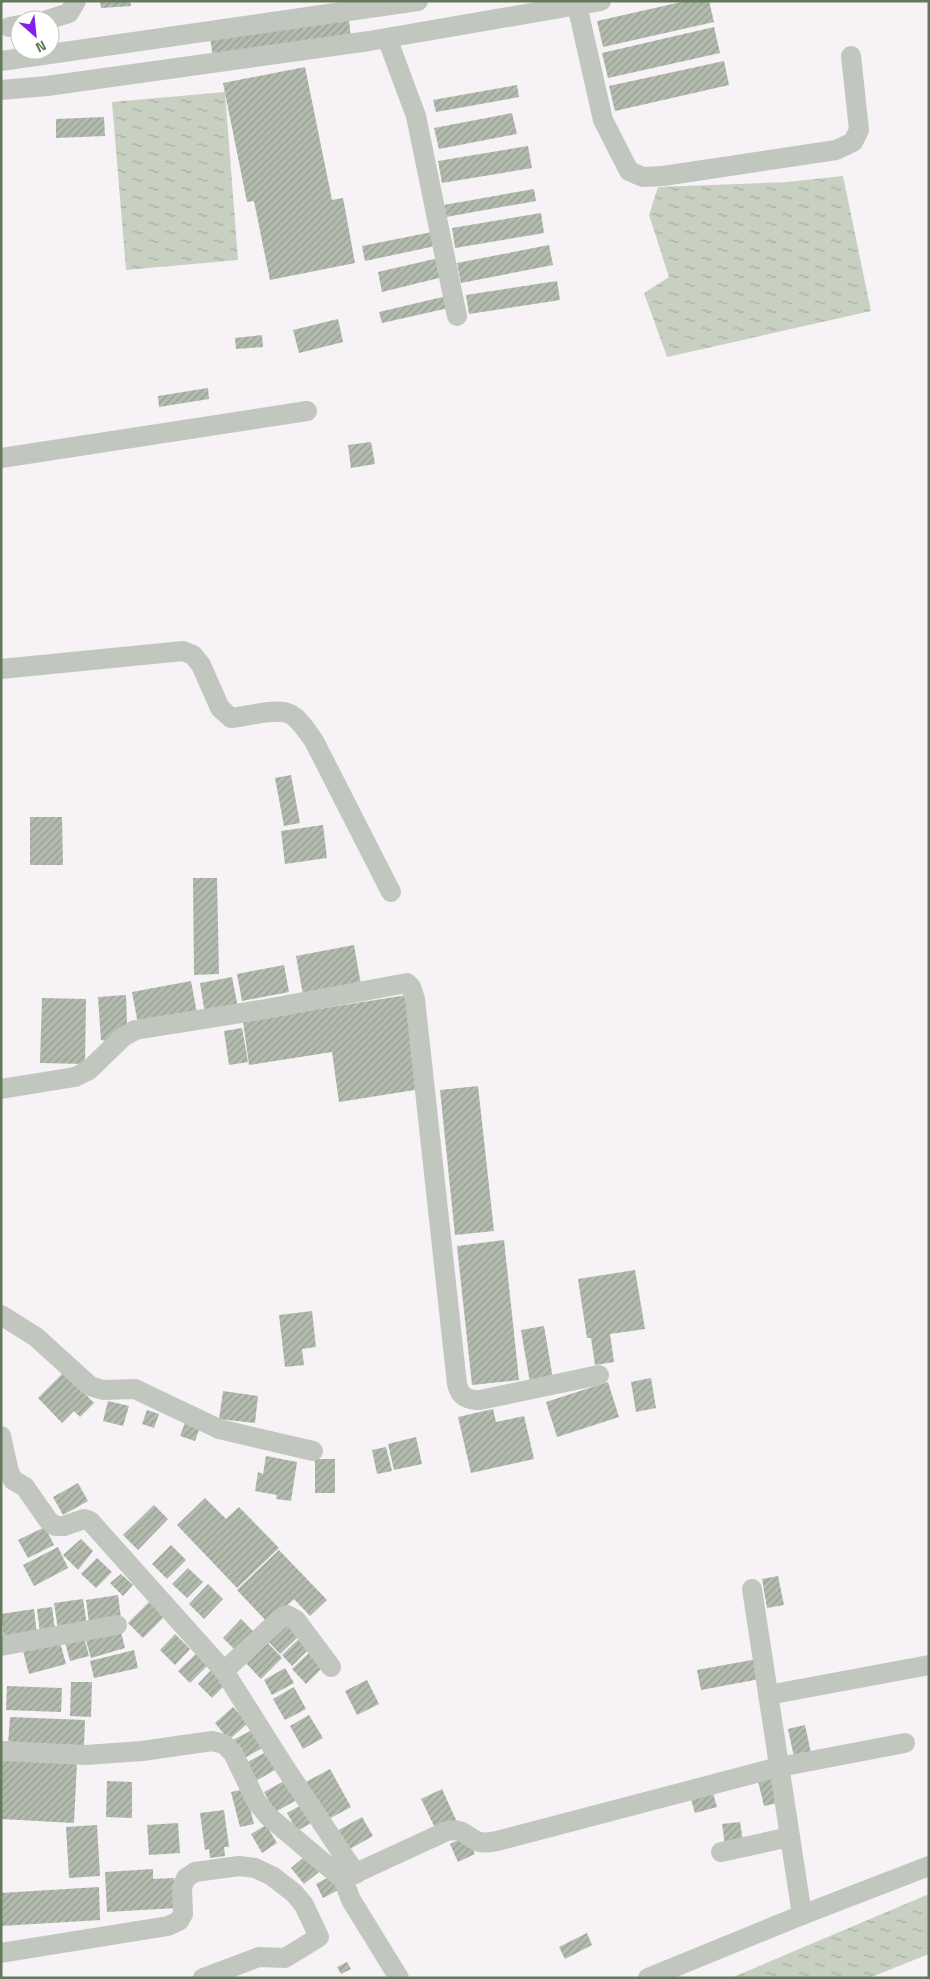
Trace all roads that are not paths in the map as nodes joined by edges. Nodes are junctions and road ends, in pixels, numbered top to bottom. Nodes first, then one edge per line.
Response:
1 (76, 1) edge
2 (418, 1) edge
3 (601, 1) edge
4 (577, 5) junction
5 (60, 16) edge
6 (387, 38) junction
7 (850, 56) dead end
8 (1, 61) edge
9 (1, 90) edge
10 (457, 316) dead end
11 (307, 411) dead end
12 (1, 458) edge
13 (1, 670) edge
14 (391, 892) dead end
15 (1, 1089) edge
16 (1, 1315) edge
17 (599, 1376) dead end
18 (1, 1436) edge
19 (313, 1451) dead end
20 (752, 1589) dead end
21 (117, 1625) dead end
22 (1, 1646) edge
23 (929, 1665) edge
24 (331, 1667) dead end
25 (224, 1671) junction
26 (768, 1694) junction
27 (905, 1743) dead end
28 (1, 1751) edge
29 (779, 1767) junction
30 (790, 1837) junction
31 (721, 1852) dead end
32 (929, 1866) edge
33 (350, 1876) junction
34 (802, 1915) junction
35 (1, 1953) edge
36 (203, 1978) edge
37 (399, 1978) edge
38 (648, 1978) edge

1 - 5 street
2 - 8 street
3 - 4 street
4 - 6 street
4 - 7 street
6 - 9 street
6 - 10 street
11 - 12 street
13 - 14 street
15 - 17 street
16 - 19 street
18 - 25 street
20 - 26 street
21 - 22 street
23 - 26 street
24 - 25 street
25 - 33 street
26 - 29 street
27 - 29 street
28 - 33 street
29 - 30 street
29 - 33 street
30 - 31 street
30 - 34 street
32 - 34 street
33 - 37 street
34 - 38 street
35 - 36 street

